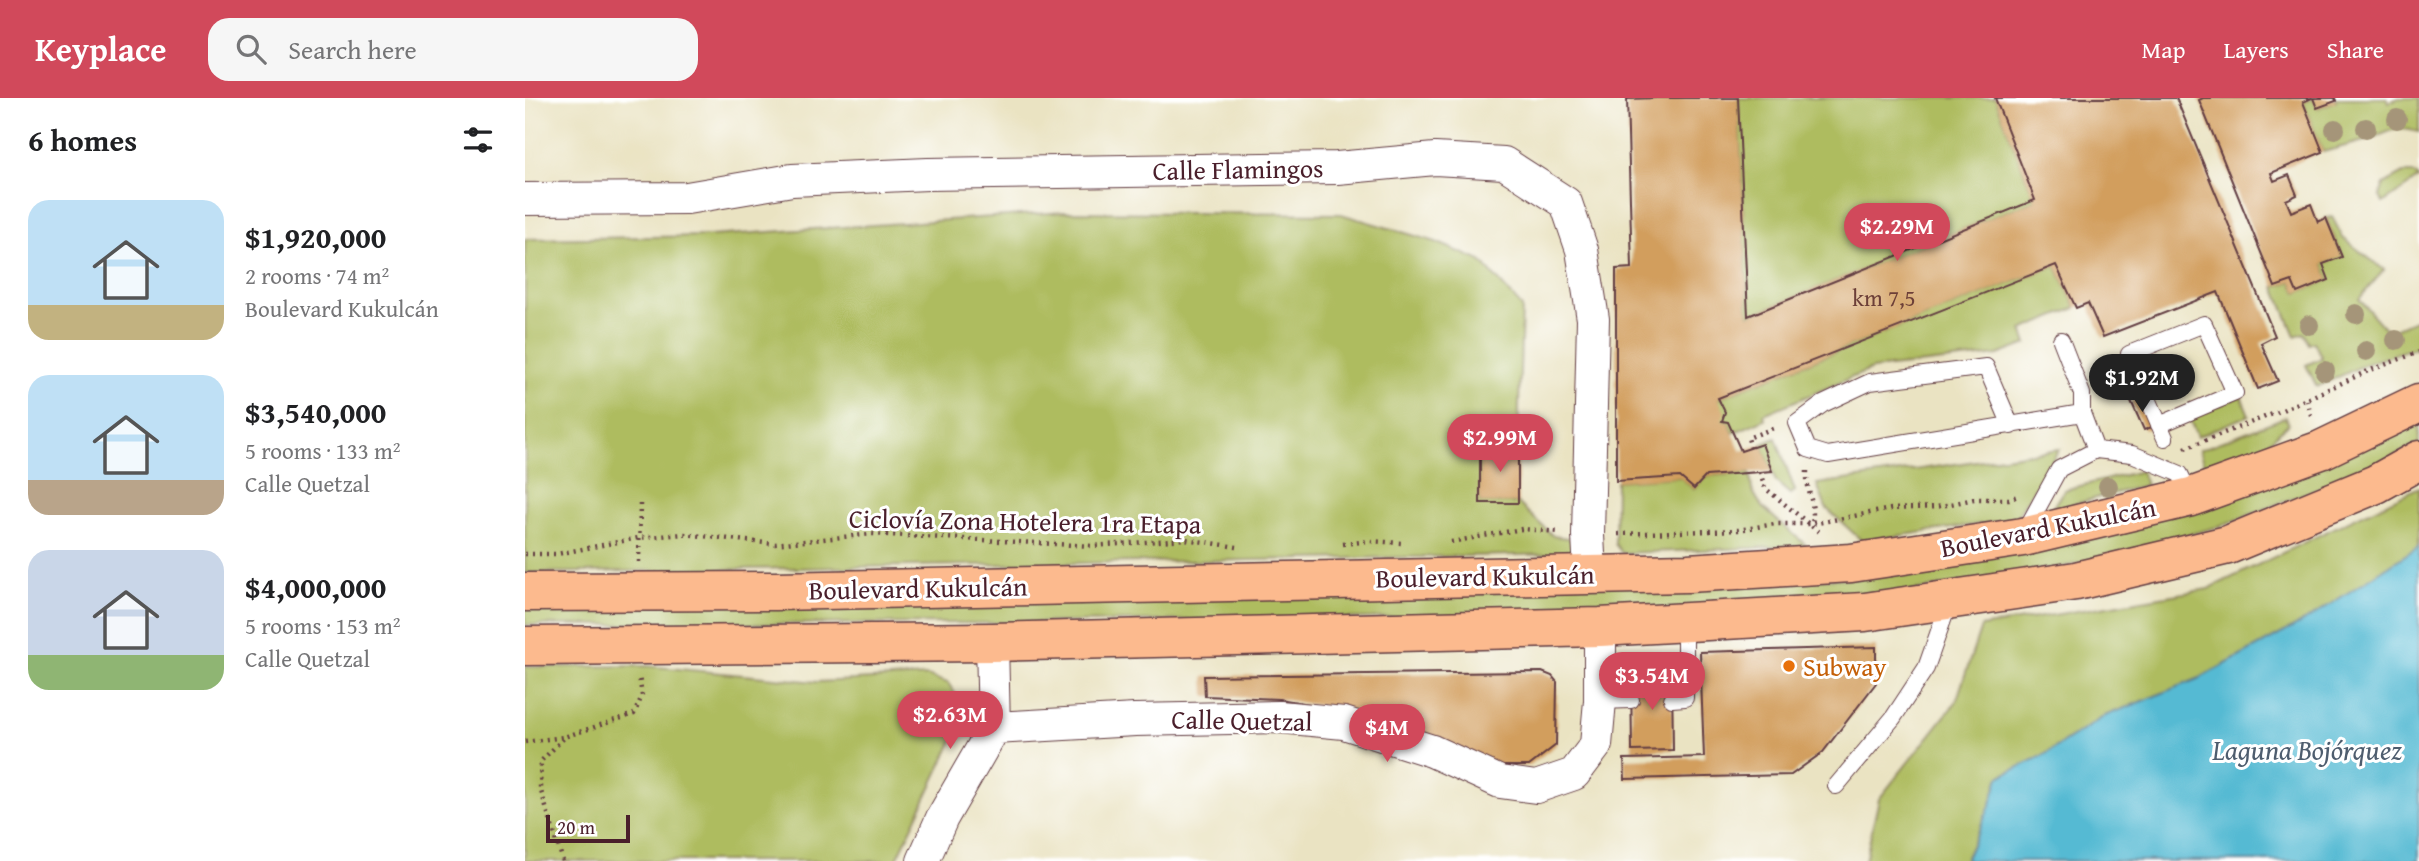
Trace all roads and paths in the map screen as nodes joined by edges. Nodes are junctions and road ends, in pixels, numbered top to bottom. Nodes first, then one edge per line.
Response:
1 (525, 199) edge
2 (2061, 340) dead end
3 (2419, 352) edge
4 (2419, 403) edge
5 (2082, 413) junction
6 (1797, 424) junction
7 (2011, 426) junction
8 (2162, 432) joint
9 (1751, 448) dead end
10 (1808, 449) junction
11 (2096, 450) junction
12 (2419, 460) edge
13 (2151, 461) junction
14 (1759, 472) dead end
15 (2046, 489) junction
16 (2191, 497) junction
17 (640, 503) dead end
18 (1812, 524) junction
19 (1588, 535) junction
20 (2022, 537) junction
21 (638, 538) junction
22 (1450, 543) dead end
23 (1410, 544) dead end
24 (1342, 545) dead end
25 (1248, 549) dead end
26 (525, 554) edge
27 (1851, 563) junction
28 (639, 570) dead end
29 (1590, 573) junction
30 (525, 592) edge
31 (1950, 600) junction
32 (1685, 623) junction
33 (1600, 627) junction
34 (992, 642) junction
35 (525, 646) edge
36 (638, 667) dead end
37 (1672, 699) dead end
38 (1632, 700) dead end
39 (1600, 701) junction
40 (994, 729) junction
41 (564, 737) junction
42 (525, 742) edge
43 (1836, 786) dead end
44 (563, 861) edge
45 (923, 861) edge

1 - 19 street, Calle Flamingos
2 - 5 lane
3 - 13 path
4 - 16 main road, Boulevard Kukulcán
5 - 7 lane
5 - 11 lane
6 - 7 lane
6 - 9 path
6 - 10 lane
7 - 10 lane
8 - 8 lane
10 - 18 path
11 - 13 lane
11 - 15 lane
12 - 31 main road, Boulevard Kukulcán
13 - 16 lane
14 - 18 path
15 - 18 path
15 - 20 lane
16 - 20 main road, Boulevard Kukulcán
17 - 21 path
18 - 19 path
18 - 27 path
19 - 22 path
19 - 29 street, Calle Flamingos
20 - 27 main road, Boulevard Kukulcán
21 - 25 path, Ciclovía Zona Hotelera 1ra Etapa
21 - 26 path, Ciclovía Zona Hotelera 1ra Etapa
21 - 28 path
23 - 24 path
27 - 29 main road, Boulevard Kukulcán
29 - 30 main road, Boulevard Kukulcán
31 - 32 main road, Boulevard Kukulcán
31 - 43 lane
32 - 33 main road, Boulevard Kukulcán
32 - 37 lane
33 - 34 main road, Boulevard Kukulcán
33 - 39 street, Calle Quetzal
34 - 35 main road, Boulevard Kukulcán
34 - 40 street
36 - 41 path
38 - 39 lane
39 - 40 street, Calle Quetzal
40 - 45 street
41 - 42 path
41 - 44 path

